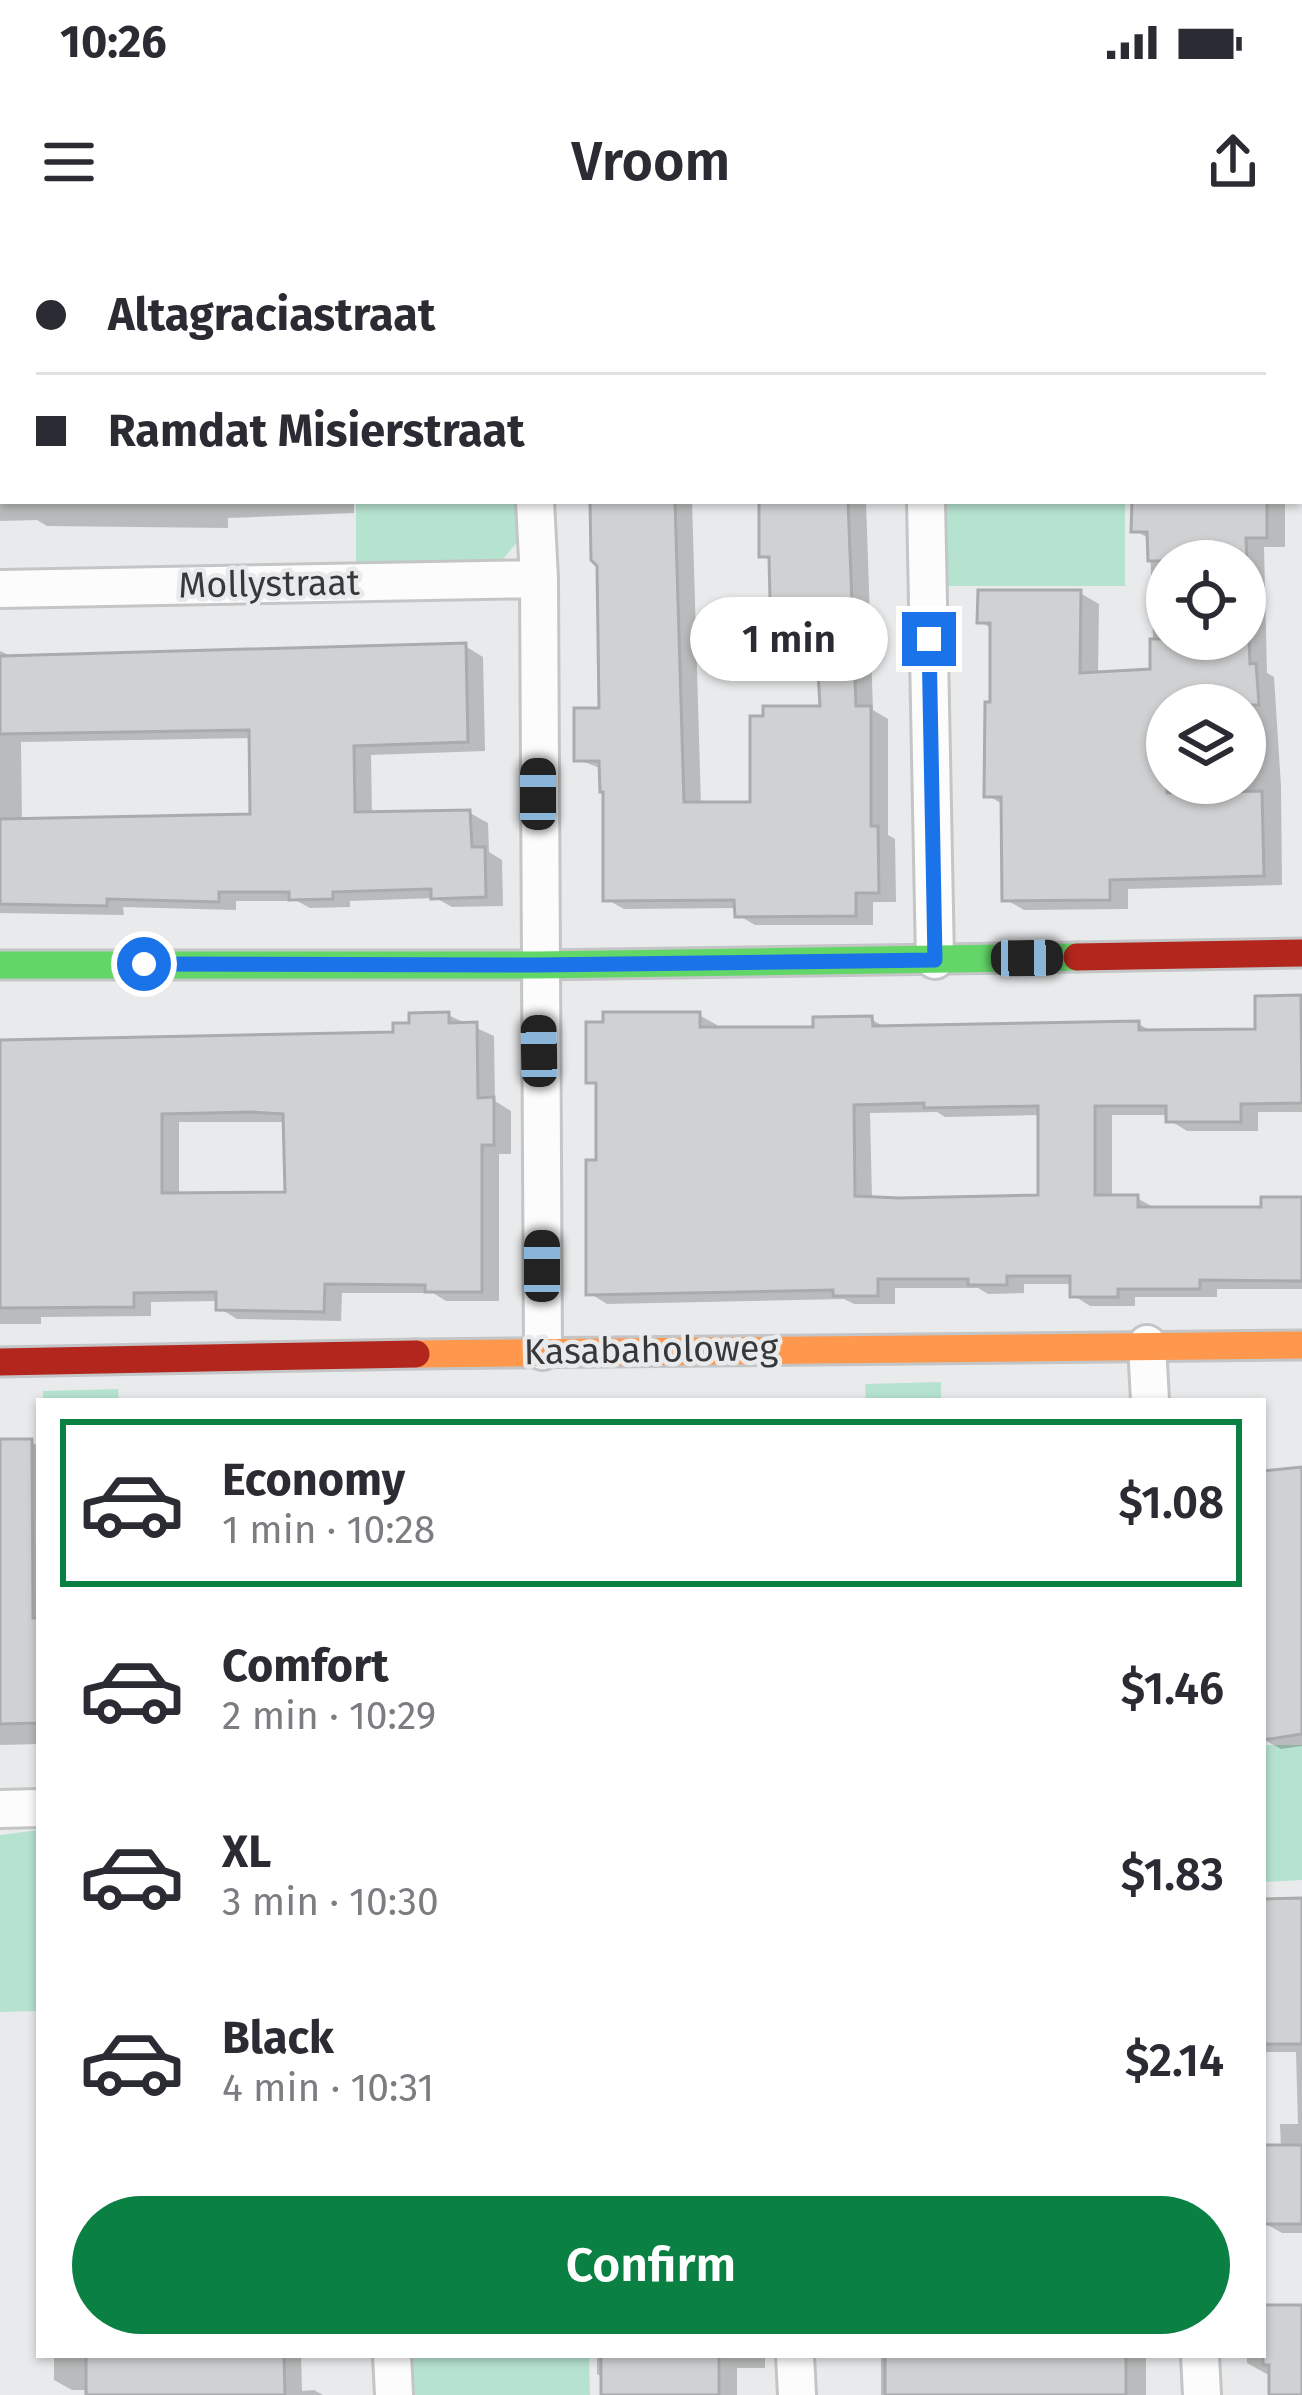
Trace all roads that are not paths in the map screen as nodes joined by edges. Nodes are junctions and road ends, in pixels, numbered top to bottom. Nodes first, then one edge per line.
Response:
1 (535, 504) edge
2 (926, 504) edge
3 (538, 579) junction
4 (0, 589) edge
5 (1302, 953) edge
6 (935, 960) junction
7 (0, 965) edge
8 (538, 965) junction
9 (1147, 1344) junction
10 (1302, 1345) edge
11 (543, 1352) junction
12 (0, 1362) edge
13 (1150, 1398) edge
14 (0, 1808) edge
15 (36, 1808) edge
16 (392, 2358) edge
17 (795, 2358) edge
18 (1200, 2358) edge
19 (394, 2395) edge
20 (797, 2395) edge
21 (1202, 2395) edge

1 - 3 street
2 - 6 street
3 - 4 street, Mollystraat
3 - 8 street
5 - 6 street
6 - 8 street
7 - 8 street
8 - 11 street
9 - 10 street, Kasabaholoweg
9 - 11 street, Kasabaholoweg
9 - 13 street
11 - 12 street, Kasabaholoweg
14 - 15 street
16 - 19 street
17 - 20 street
18 - 21 street

